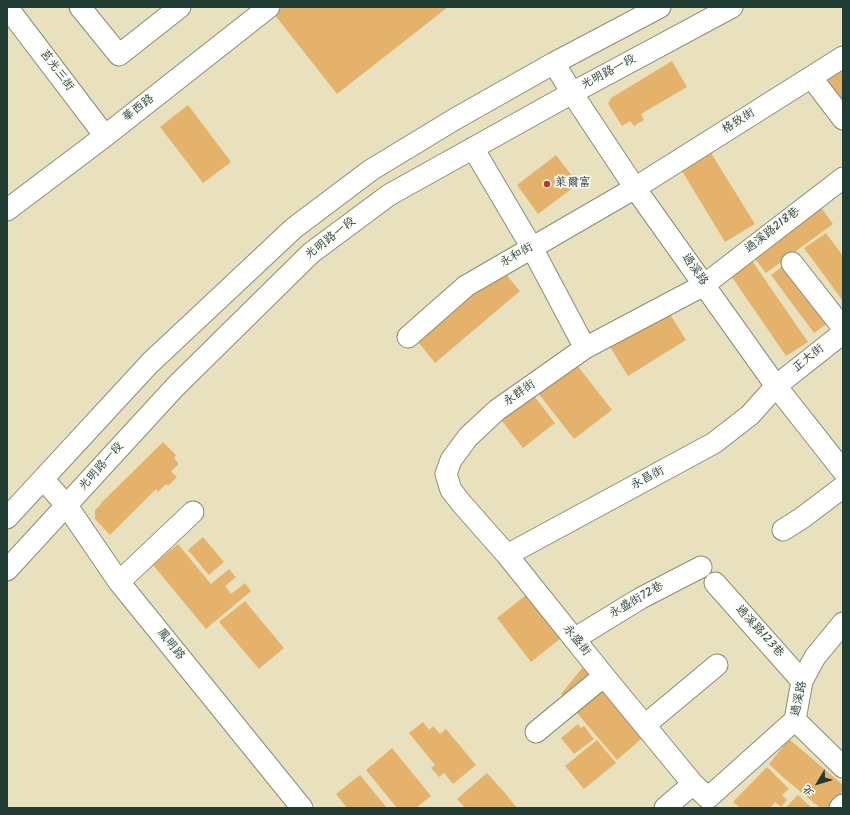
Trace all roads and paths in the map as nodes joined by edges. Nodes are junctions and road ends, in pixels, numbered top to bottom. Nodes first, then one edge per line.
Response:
1 (7, 7) edge
2 (80, 7) edge
3 (180, 7) edge
4 (269, 7) edge
5 (660, 7) edge
6 (732, 7) edge
7 (843, 57) edge
8 (554, 63) junction
9 (810, 77) junction
10 (572, 93) junction
11 (843, 119) edge
12 (105, 136) junction
13 (473, 148) junction
14 (843, 178) edge
15 (635, 188) junction
16 (7, 210) edge
17 (532, 248) junction
18 (792, 263) dead end
19 (704, 285) junction
20 (843, 328) edge
21 (843, 333) edge
22 (408, 337) dead end
23 (585, 348) junction
24 (776, 386) junction
25 (843, 471) edge
26 (43, 478) junction
27 (843, 486) edge
28 (67, 506) junction
29 (193, 512) dead end
30 (7, 518) edge
31 (784, 530) dead end
32 (507, 556) junction
33 (701, 567) dead end
34 (7, 570) edge
35 (119, 582) junction
36 (715, 583) dead end
37 (843, 623) edge
38 (574, 639) junction
39 (716, 665) dead end
40 (604, 676) junction
41 (802, 681) junction
42 (794, 720) junction
43 (645, 725) junction
44 (536, 732) dead end
45 (843, 766) edge
46 (693, 784) junction
47 (713, 803) edge
48 (843, 805) edge
49 (302, 808) edge
50 (665, 808) edge
51 (840, 808) edge

1 - 12 street, 莒光三街
2 - 3 street
4 - 12 street, 華西路
5 - 8 street
6 - 10 street, 光明路一段
7 - 9 street, 格致街
8 - 10 street, 過溪路
8 - 26 street
9 - 11 street
9 - 15 street, 格致街
10 - 13 street, 光明路一段
10 - 15 street, 過溪路
12 - 16 street, 華西路
13 - 17 street
13 - 28 street, 光明路一段
14 - 19 street, 過溪路218巷
15 - 17 street, 永和街
15 - 19 street, 過溪路
17 - 22 street, 永和街
17 - 23 street
18 - 20 street
19 - 23 street, 永群街
19 - 24 street, 過溪路
21 - 24 street, 正大街
23 - 32 street, 永群街
24 - 25 street, 過溪路
24 - 32 street, 永昌街
26 - 28 street, 鳳明路
26 - 30 street
27 - 31 street
28 - 34 street, 光明路一段
28 - 35 street, 鳳明路
29 - 35 street
32 - 38 street, 永盛街
33 - 38 street, 永盛街72巷
35 - 49 street, 鳳明路
36 - 41 street, 過溪路123巷
37 - 41 street, 過溪路
38 - 40 street, 永盛街
39 - 43 street
40 - 43 street, 永盛街
40 - 44 street
41 - 42 street, 過溪路
42 - 45 street, 過溪路
42 - 47 street, 永盛街
43 - 46 street, 永盛街
46 - 47 street, 永盛街
46 - 50 street
48 - 51 street

